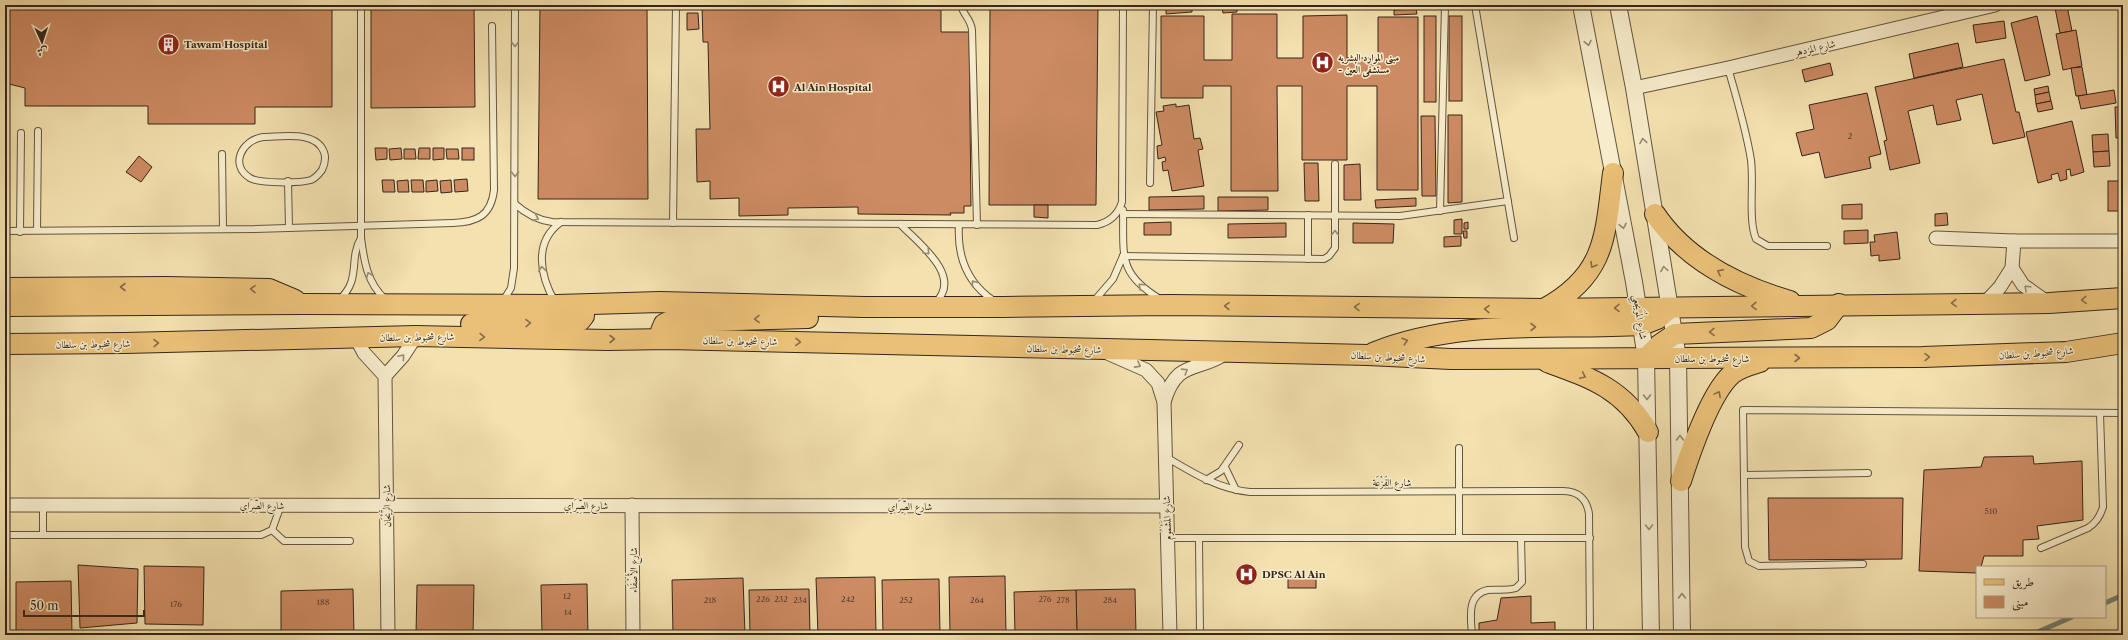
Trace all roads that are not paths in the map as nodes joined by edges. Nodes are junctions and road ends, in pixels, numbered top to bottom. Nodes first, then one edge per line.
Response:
1 (360, 5) edge
2 (515, 5) edge
3 (676, 5) edge
4 (961, 5) edge
5 (1123, 5) edge
6 (1153, 5) edge
7 (1445, 5) edge
8 (1475, 5) edge
9 (1581, 5) edge
10 (1618, 5) edge
11 (1995, 5) edge
12 (492, 26) dead end
13 (1728, 68) junction
14 (1634, 88) junction
15 (38, 131) dead end
16 (21, 133) dead end
17 (222, 154) dead end
18 (1335, 164) dead end
19 (1613, 173) junction
20 (288, 181) junction
21 (1150, 183) dead end
22 (1508, 201) junction
23 (1122, 202) junction
24 (515, 204) junction
25 (1440, 211) junction
26 (1123, 214) junction
27 (1655, 214) junction
28 (1308, 215) junction
29 (1335, 215) junction
30 (561, 222) junction
31 (674, 223) junction
32 (900, 224) junction
33 (959, 224) junction
34 (977, 225) junction
35 (360, 226) junction
36 (289, 228) junction
37 (223, 229) junction
38 (37, 230) junction
39 (5, 231) edge
40 (20, 232) junction
41 (361, 238) junction
42 (1514, 238) dead end
43 (1936, 238) dead end
44 (2014, 241) junction
45 (2123, 241) edge
46 (1827, 246) dead end
47 (1123, 256) junction
48 (1308, 259) junction
49 (2012, 268) junction
50 (5, 288) edge
51 (2123, 298) edge
52 (1985, 303) junction
53 (2049, 303) junction
54 (303, 304) junction
55 (1839, 304) junction
56 (333, 305) junction
57 (392, 305) junction
58 (500, 305) junction
59 (566, 305) junction
60 (1170, 305) junction
61 (1809, 305) junction
62 (5, 306) edge
63 (1087, 306) junction
64 (864, 307) junction
65 (930, 307) junction
66 (1004, 307) junction
67 (1670, 308) junction
68 (1544, 309) junction
69 (1640, 316) junction
70 (1675, 334) junction
71 (416, 336) junction
72 (356, 338) junction
73 (280, 339) junction
74 (668, 339) junction
75 (125, 343) junction
76 (5, 344) edge
77 (2120, 345) edge
78 (1102, 350) junction
79 (1228, 352) junction
80 (1368, 355) junction
81 (5, 356) edge
82 (1534, 358) junction
83 (1646, 358) junction
84 (1678, 358) junction
85 (1775, 358) junction
86 (385, 376) junction
87 (1164, 402) junction
88 (2100, 413) junction
89 (2123, 413) edge
90 (1648, 432) junction
91 (1239, 445) dead end
92 (1459, 448) dead end
93 (1166, 457) junction
94 (1225, 467) junction
95 (1868, 473) dead end
96 (1744, 475) junction
97 (1206, 480) junction
98 (1681, 481) junction
99 (1236, 490) junction
100 (1459, 492) junction
101 (5, 505) edge
102 (42, 505) junction
103 (281, 505) junction
104 (387, 505) junction
105 (632, 505) junction
106 (1167, 506) junction
107 (272, 530) junction
108 (5, 535) edge
109 (43, 535) junction
110 (1168, 538) junction
111 (1199, 538) junction
112 (1459, 538) junction
113 (1521, 538) junction
114 (1590, 538) junction
115 (350, 541) dead end
116 (2041, 548) dead end
117 (1863, 564) dead end
118 (388, 635) edge
119 (633, 635) edge
120 (1170, 635) edge
121 (1200, 635) edge
122 (1472, 635) edge
123 (1590, 635) edge
124 (1651, 635) edge
125 (1682, 635) edge

1 - 35 lane
2 -> 24 lane
3 - 31 lane
4 - 34 lane
5 - 23 lane
6 - 21 lane
7 - 25 lane
8 - 22 lane
9 -> 19 street, شارع المُوَيجعِي
10 - 14 street
11 - 13 street, شارع المزدهر
12 - 35 lane
13 - 14 street, شارع المزدهر
13 - 46 lane
27 -> 14 street
15 - 38 lane
16 - 40 lane
17 - 37 lane
18 - 29 lane
19 -> 68 main road
19 -> 69 street, شارع المُوَيجعِي
20 - 20 lane
20 - 36 lane
22 - 25 lane
22 - 42 lane
23 - 26 lane
23 - 34 lane
24 -> 30 lane
24 - 58 lane
25 - 29 lane
26 - 28 lane
26 - 47 lane
61 -> 27 main road
67 -> 27 street
28 - 29 lane
28 - 48 lane
48 -> 29 lane
30 - 31 lane
59 -> 30 lane
31 - 32 lane
32 - 33 lane
32 -> 65 lane
33 - 34 lane
66 -> 33 lane
35 - 36 lane
35 - 41 lane
36 - 37 lane
37 - 38 lane
38 - 40 lane
39 - 40 lane
41 - 56 lane
57 -> 41 lane
43 - 44 street
44 - 45 street
44 - 49 street
47 - 48 lane
60 -> 47 lane
47 - 63 lane
49 - 52 street
53 -> 49 street
54 -> 50 main road
51 -> 53 main road
52 - 53 main road
52 -> 55 main road
54 - 56 main road
54 - 62 main road
55 - 61 main road
55 -> 70 main road
56 - 57 main road
57 - 58 main road
58 - 59 main road
59 - 64 main road
73 -> 59 main road
60 - 63 main road
68 -> 60 main road
61 -> 67 main road
63 - 66 main road
64 - 65 main road
64 -> 74 main road
65 - 66 main road
67 - 69 main road
67 - 70 street
69 -> 68 main road
80 -> 69 main road
69 - 83 street, شارع المُوَيجعِي
70 - 83 main road
70 - 84 street
71 - 72 main road, شارع شخبوط بن سلطان
71 -> 74 main road, شارع شخبوط بن سلطان
86 -> 71 street
72 - 73 main road, شارع شخبوط بن سلطان
72 - 86 street
75 -> 73 main road, شارع شخبوط بن سلطان
74 -> 78 main road, شارع شخبوط بن سلطان
75 - 76 main road, شارع شخبوط بن سلطان
75 - 81 main road
85 -> 77 main road, شارع شخبوط بن سلطان
78 - 79 main road, شارع شخبوط بن سلطان
78 -> 87 street, شارع المَشْمُوم
79 - 80 main road, شارع شخبوط بن سلطان
87 -> 79 street, شارع المَشْمُوم
80 - 82 main road, شارع شخبوط بن سلطان
82 - 83 main road, شارع شخبوط بن سلطان
82 -> 90 main road
83 - 84 main road, شارع شخبوط بن سلطان
83 -> 90 street, شارع المُوَيجعِي
84 - 85 main road, شارع شخبوط بن سلطان
98 -> 84 street
98 -> 85 main road
86 - 104 street, شارع الرَّيْحَان
87 - 93 street, شارع المَشْمُوم
88 - 89 lane
88 - 96 lane
88 - 116 lane
90 -> 124 street, شارع المُوَيجعِي
91 - 94 lane
92 - 100 lane
93 - 97 lane, شارع الفَزْعَة
93 - 106 street, شارع المَشْمُوم
94 - 97 lane
94 - 99 lane
95 - 96 lane
96 - 117 lane
97 - 99 lane, شارع الفَزْعَة
125 -> 98 street
99 - 100 lane, شارع الفَزْعَة
100 - 112 lane
100 - 114 lane, شارع الفَزْعَة
101 - 102 street, شارع الصِّرَاي
102 - 103 street, شارع الصِّرَاي
102 - 109 lane
103 - 104 street, شارع الصِّرَاي
103 - 107 lane
104 - 105 street, شارع الصِّرَاي
104 - 118 street, شارع الرَّيْحَان
105 - 106 street, شارع الصِّرَاي
105 - 119 street, شارع الأَصْفَاء
106 - 110 street, شارع المَشْمُوم
107 - 109 lane
107 - 115 lane
108 - 109 lane
110 - 111 lane
110 - 120 street, شارع المَشْمُوم
111 - 112 lane
111 - 121 lane
112 - 113 lane
113 - 114 lane
113 - 122 lane
114 - 123 lane, شارع الفَزْعَة

